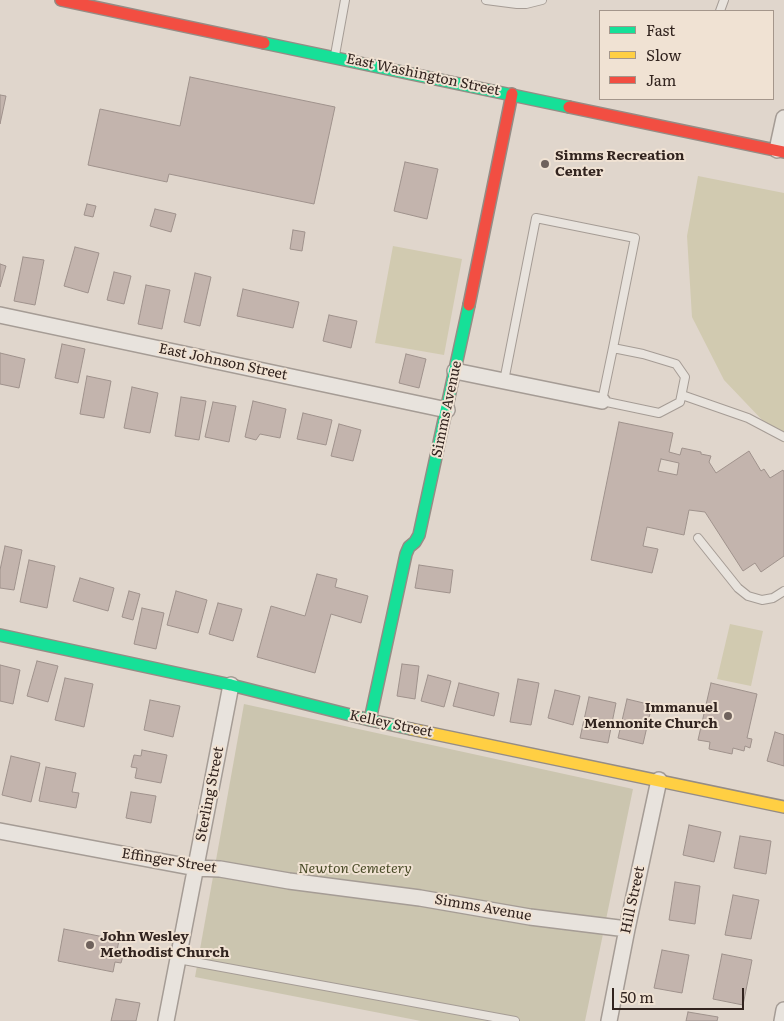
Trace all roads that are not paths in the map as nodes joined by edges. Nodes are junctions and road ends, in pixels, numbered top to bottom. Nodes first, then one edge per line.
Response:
1 (61, 0) edge
2 (345, 0) edge
3 (486, 0) edge
4 (542, 0) edge
5 (334, 57) junction
6 (512, 94) junction
7 (784, 118) edge
8 (780, 151) edge
9 (0, 315) edge
10 (614, 348) junction
11 (455, 371) junction
12 (504, 381) junction
13 (682, 395) junction
14 (602, 401) junction
15 (447, 410) junction
16 (784, 437) edge
17 (698, 538) dead end
18 (784, 591) edge
19 (0, 635) edge
20 (231, 685) junction
21 (370, 720) junction
22 (659, 780) junction
23 (784, 807) edge
24 (0, 831) edge
25 (196, 868) junction
26 (339, 888) joint
27 (627, 929) junction
28 (178, 958) junction
29 (784, 1010) edge
30 (166, 1021) edge
31 (514, 1021) edge
32 (609, 1021) edge
33 (782, 1021) edge

1 - 5 street, East Washington Street
2 - 5 lane
3 - 4 lane
5 - 6 street, East Washington Street
6 - 8 street, East Washington Street
6 - 11 street, Simms Avenue
7 - 8 street
9 - 15 street, East Johnson Street
10 - 12 lane
10 - 13 lane
10 - 14 lane
11 - 12 street
11 - 15 street, Simms Avenue
12 - 14 street
13 - 14 lane
13 - 16 lane
15 - 21 street, Simms Avenue
17 - 18 lane
19 - 20 street, Kelley Street
20 - 21 street, Kelley Street
20 - 25 street, Sterling Street
21 - 22 street, Kelley Street
22 - 23 street, Kelley Street
22 - 27 street, Hill Street
24 - 25 street, Effinger Street
25 - 26 street, Effinger Street
25 - 28 street, Sterling Street
26 - 27 street, Simms Avenue
27 - 32 street, Hill Street
28 - 30 street, Sterling Street
28 - 31 lane
29 - 33 street

